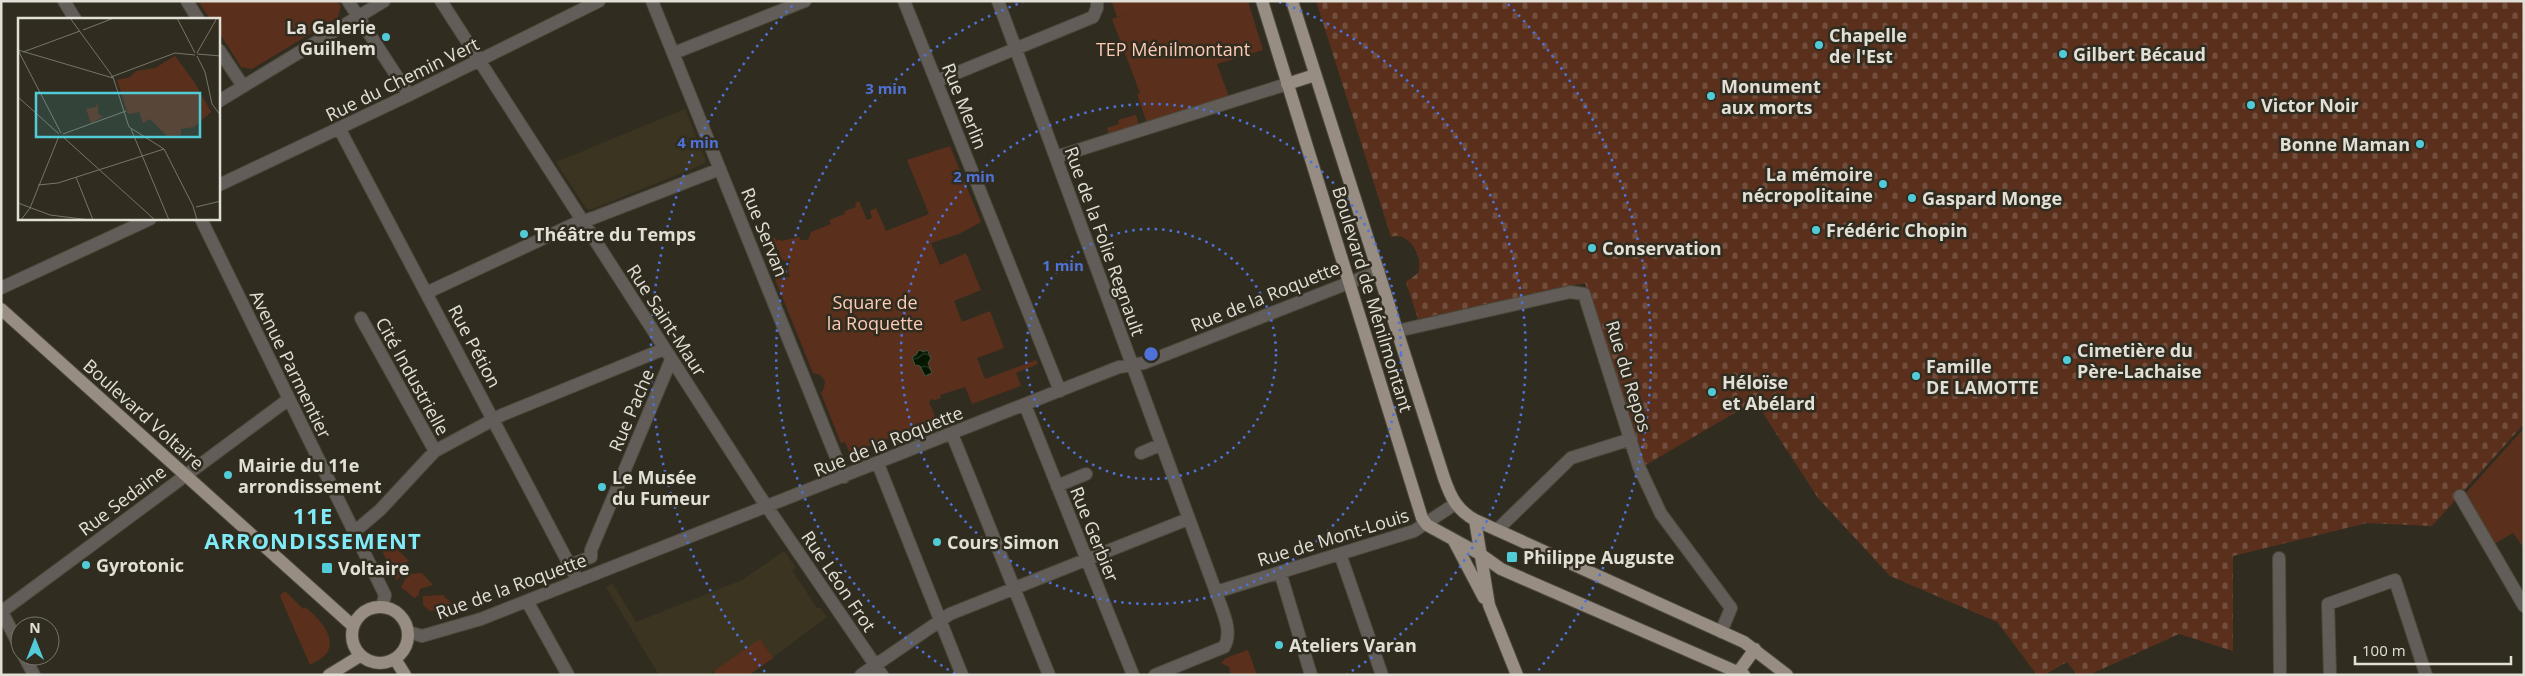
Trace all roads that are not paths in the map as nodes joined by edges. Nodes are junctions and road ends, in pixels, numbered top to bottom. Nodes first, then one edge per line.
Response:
1 (64, 1) edge
2 (187, 1) edge
3 (348, 1) edge
4 (384, 1) edge
5 (440, 1) edge
6 (599, 1) edge
7 (652, 1) edge
8 (805, 1) edge
9 (904, 1) edge
10 (998, 1) edge
11 (1097, 1) edge
12 (1262, 1) edge
13 (1292, 1) edge
14 (358, 17) junction
15 (74, 18) edge
16 (197, 18) edge
17 (1016, 49) junction
18 (220, 52) edge
19 (674, 53) junction
20 (479, 61) junction
21 (1315, 75) junction
22 (937, 82) junction
23 (1287, 84) junction
24 (243, 86) junction
25 (409, 95) junction
26 (220, 99) edge
27 (339, 128) junction
28 (1056, 157) junction
29 (720, 169) junction
30 (220, 185) edge
31 (148, 220) edge
32 (201, 220) edge
33 (583, 221) junction
34 (1379, 272) junction
35 (1350, 281) junction
36 (1, 288) edge
37 (426, 293) junction
38 (1, 309) edge
39 (361, 318) dead end
40 (1397, 331) junction
41 (667, 354) junction
42 (1132, 365) junction
43 (1060, 392) junction
44 (289, 400) junction
45 (1025, 405) junction
46 (493, 420) junction
47 (952, 434) junction
48 (1631, 439) junction
49 (1160, 445) junction
50 (435, 451) junction
51 (1140, 453) dead end
52 (878, 464) junction
53 (1086, 474) dead end
54 (185, 475) junction
55 (844, 477) junction
56 (1057, 486) junction
57 (2460, 496) dead end
58 (1455, 504) junction
59 (768, 507) junction
60 (1188, 519) junction
61 (1476, 520) junction
62 (1427, 525) junction
63 (1497, 530) junction
64 (353, 533) junction
65 (1454, 541) junction
66 (1340, 554) junction
67 (1480, 554) junction
68 (591, 557) junction
69 (2279, 558) dead end
70 (1086, 560) junction
71 (570, 565) junction
72 (1280, 572) junction
73 (598, 574) junction
74 (578, 581) junction
75 (1013, 589) junction
76 (1216, 592) junction
77 (527, 601) junction
78 (1489, 605) junction
79 (2524, 606) edge
80 (382, 607) junction
81 (2, 611) edge
82 (940, 620) junction
83 (353, 626) junction
84 (10, 627) edge
85 (408, 632) junction
86 (1721, 632) junction
87 (1755, 649) junction
88 (360, 656) junction
89 (395, 658) junction
90 (878, 670) edge
91 (1741, 673) edge
92 (329, 675) edge
93 (405, 675) edge
94 (568, 675) edge
95 (861, 675) edge
96 (962, 675) edge
97 (1048, 675) edge
98 (1133, 675) edge
99 (1155, 675) edge
100 (1311, 675) edge
101 (1382, 675) edge
102 (1518, 675) edge
103 (1787, 675) edge
104 (2280, 675) edge
105 (2330, 675) edge
106 (2426, 675) edge

1 - 15 street
2 - 16 street
3 - 14 street
4 - 14 street
5 - 20 street, Rue Saint-Maur
6 - 20 street, Rue du Chemin Vert
7 - 19 street, Rue Servan
8 - 19 street
9 - 22 street, Rue Merlin
10 - 17 street, Rue de la Folie Regnault
11 - 17 street
12 - 23 main road, Boulevard de Ménilmontant
13 - 21 main road, Boulevard de Ménilmontant
14 - 24 street
14 - 25 street
17 - 22 street
17 - 28 street, Rue de la Folie Regnault
18 - 24 street
19 - 29 street, Rue Servan
20 - 25 street, Rue du Chemin Vert
20 - 33 street, Rue Saint-Maur
21 - 23 main road
21 - 34 main road, Boulevard de Ménilmontant
22 - 43 street, Rue Merlin
23 - 28 street
23 - 35 main road, Boulevard de Ménilmontant
24 - 26 street
25 - 27 street, Rue du Chemin Vert
27 - 30 street, Rue du Chemin Vert
27 - 37 street, Rue Pétion
28 - 42 street, Rue de la Folie Regnault
29 - 33 street
29 - 55 street, Rue Servan
31 - 36 street
32 - 44 street, Avenue Parmentier
33 - 37 street
33 - 41 street, Rue Saint-Maur
34 - 35 street, Rue de la Roquette
34 - 40 main road, Boulevard de Ménilmontant
35 - 42 street, Rue de la Roquette
35 - 62 main road, Boulevard de Ménilmontant
37 - 46 street, Rue Pétion
38 - 54 main road, Boulevard Voltaire
39 - 50 street, Cité Industrielle
40 - 48 street, Rue du Repos
40 - 58 main road, Boulevard de Ménilmontant
41 - 46 street
41 - 59 street, Rue Saint-Maur
41 - 68 street, Rue Pache
42 - 43 street, Rue de la Roquette
42 - 49 street, Rue de la Folie Regnault
43 - 45 street, Rue de la Roquette
44 - 54 street, Rue Sedaine
44 - 64 street, Avenue Parmentier
45 - 47 street, Rue de la Roquette
45 - 56 street, Rue Gerbier
46 - 50 street
46 - 71 street, Rue Pétion
47 - 52 street, Rue de la Roquette
47 - 75 street
48 - 63 street
48 - 86 street, Rue du Repos
49 - 51 street
49 - 60 street, Rue de la Folie Regnault
50 - 64 street
52 - 55 street, Rue de la Roquette
52 - 82 street
53 - 56 street
54 - 81 street, Rue Sedaine
54 - 83 main road, Boulevard Voltaire
55 - 59 street, Rue de la Roquette
56 - 70 street, Rue Gerbier
57 - 79 street
58 - 61 main road
58 - 62 street, Rue de Mont-Louis
59 - 73 street, Rue de la Roquette
59 - 90 street, Rue Léon Frot
60 - 70 street
60 - 76 street, Rue de la Folie Regnault
61 - 63 main road
61 - 67 main road
62 - 65 main road
62 - 66 street, Rue de Mont-Louis
63 - 86 main road
64 - 80 street, Avenue Parmentier
65 - 67 main road
65 - 78 main road
66 - 72 street, Rue de Mont-Louis
66 - 101 street
67 - 78 main road
67 - 91 main road
68 - 71 street
68 - 73 street
69 - 104 street
70 - 75 street
70 - 98 street, Rue Gerbier
71 - 74 street, Rue Pétion
72 - 76 street, Rue de Mont-Louis
72 - 100 street
73 - 74 street, Rue de la Roquette
74 - 77 street, Rue de la Roquette
75 - 82 street
75 - 97 street
76 - 99 street, Rue de la Folie Regnault
77 - 85 street, Rue de la Roquette
77 - 94 street
78 - 102 main road
80 - 83 main road
80 - 85 main road
81 - 84 street
82 - 90 street
82 - 96 street
83 - 88 main road
85 - 89 main road
86 - 87 main road
87 - 91 main road
87 - 103 main road
88 - 89 main road
88 - 92 main road
89 - 93 main road
90 - 95 street
105 - 106 street

